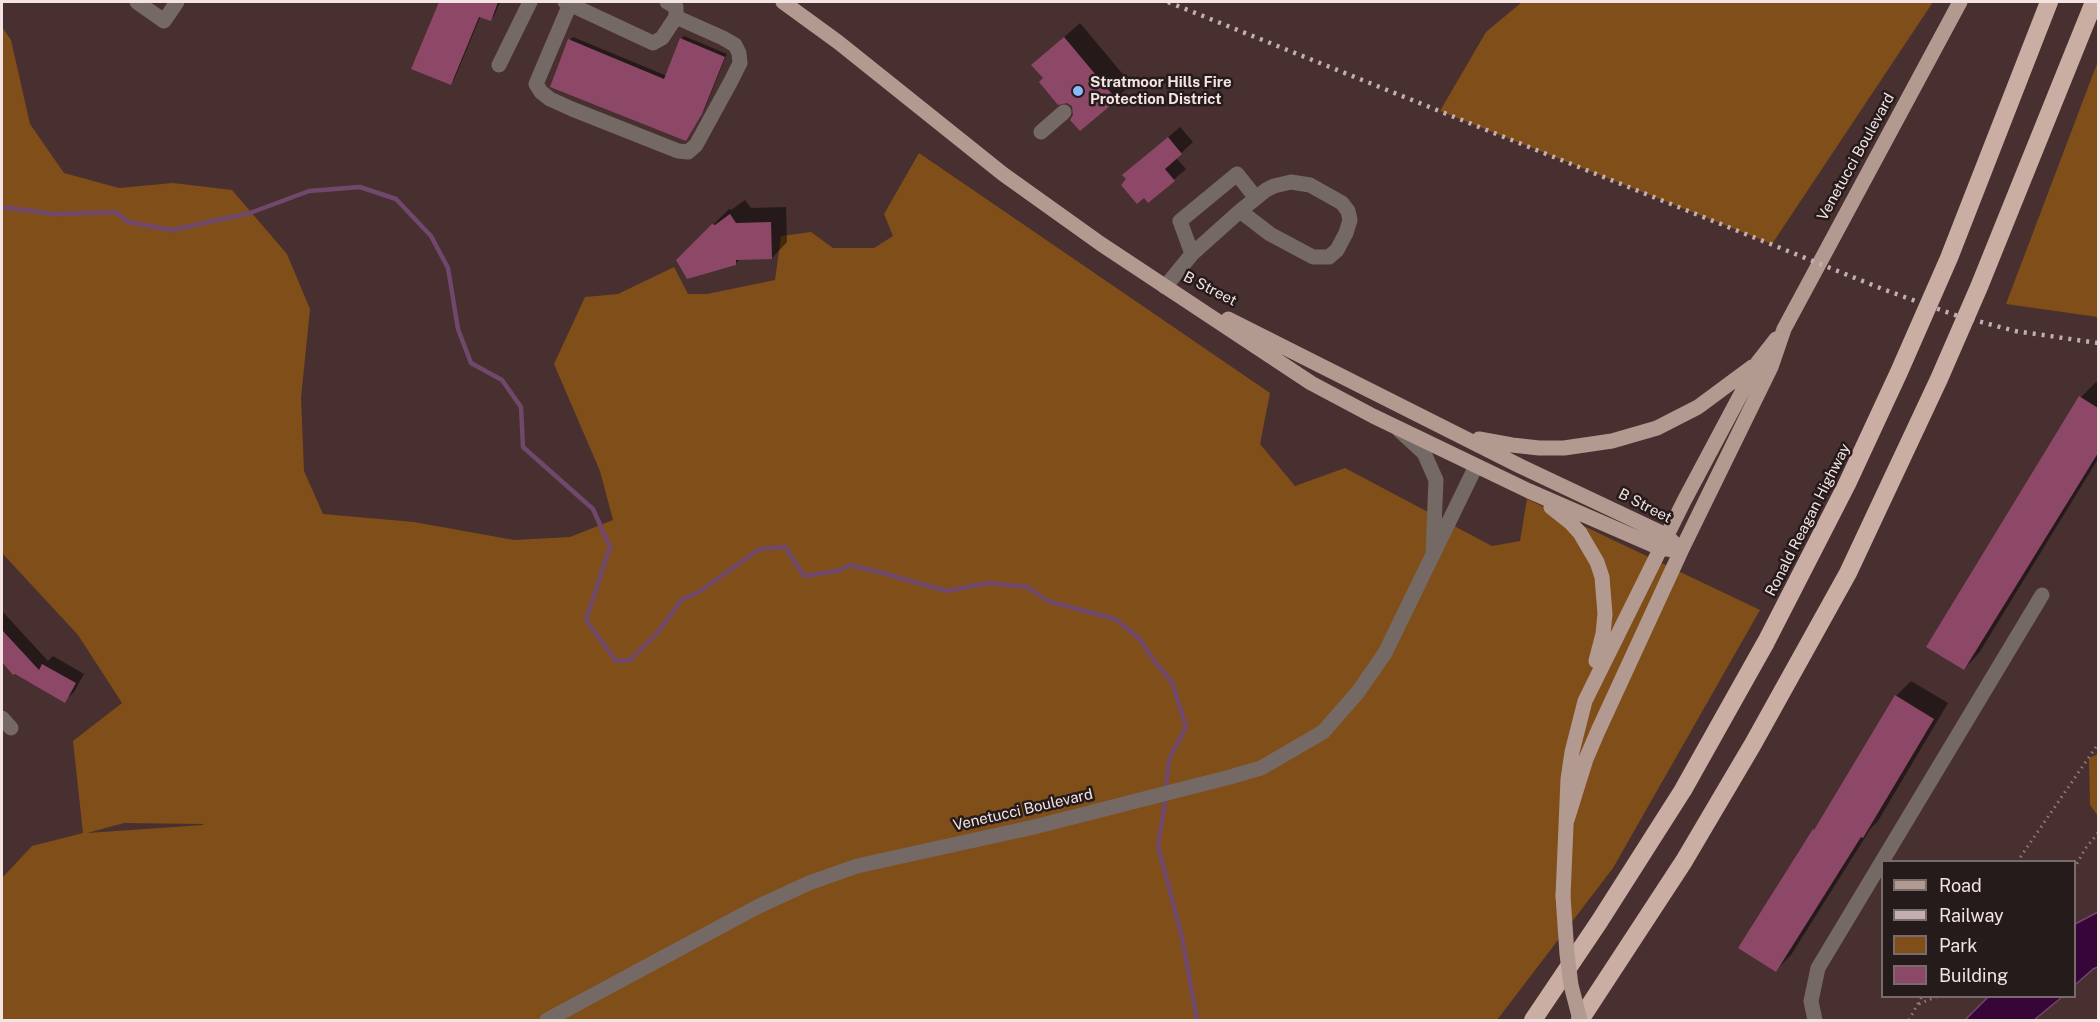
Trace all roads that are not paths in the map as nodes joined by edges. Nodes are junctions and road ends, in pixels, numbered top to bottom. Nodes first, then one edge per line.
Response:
1 (137, 2) edge
2 (177, 2) edge
3 (530, 2) edge
4 (667, 2) edge
5 (783, 2) edge
6 (1960, 2) edge
7 (2049, 2) edge
8 (2094, 2) edge
9 (568, 3) edge
10 (676, 17) junction
11 (499, 65) dead end
12 (1064, 112) dead end
13 (1041, 132) dead end
14 (1256, 198) junction
15 (1240, 211) junction
16 (1192, 254) junction
17 (1165, 287) junction
18 (1784, 329) junction
19 (1758, 362) junction
20 (1397, 428) junction
21 (1453, 432) junction
22 (1476, 466) junction
23 (1529, 491) junction
24 (1663, 542) junction
25 (1681, 551) junction
26 (1433, 555) junction
27 (2042, 595) dead end
28 (1585, 701) junction
29 (1567, 820) junction
30 (1883, 860) edge
31 (1881, 863) edge
32 (547, 1020) edge
33 (1533, 1020) edge
34 (1580, 1020) edge
35 (1815, 1020) edge

1 - 2 street
3 - 11 street
4 - 10 street
5 - 17 main road, B Street
6 - 18 main road, Venetucci Boulevard
7 - 33 highway, Ronald Reagan Highway
8 - 34 highway
9 - 10 street
9 - 10 street
12 - 13 street
14 - 15 street
14 - 15 street
14 - 16 street
15 - 16 street
16 - 17 street
17 - 20 main road, B Street
17 - 21 main road, B Street
18 - 19 main road, Venetucci Boulevard
18 - 25 main road, Venetucci Boulevard
19 - 21 main road
19 - 24 main road, Venetucci Boulevard
20 - 22 main road, B Street
20 - 26 street, Venetucci Boulevard
21 - 24 main road, B Street
22 - 23 main road, B Street
22 - 26 street, Venetucci Boulevard
23 - 24 main road, B Street
23 - 28 main road
24 - 25 main road, B Street
24 - 28 main road, Venetucci Boulevard
25 - 29 main road, Venetucci Boulevard
26 - 32 street, Venetucci Boulevard
27 - 30 street
28 - 29 main road
29 - 34 main road, bridge
31 - 35 street

